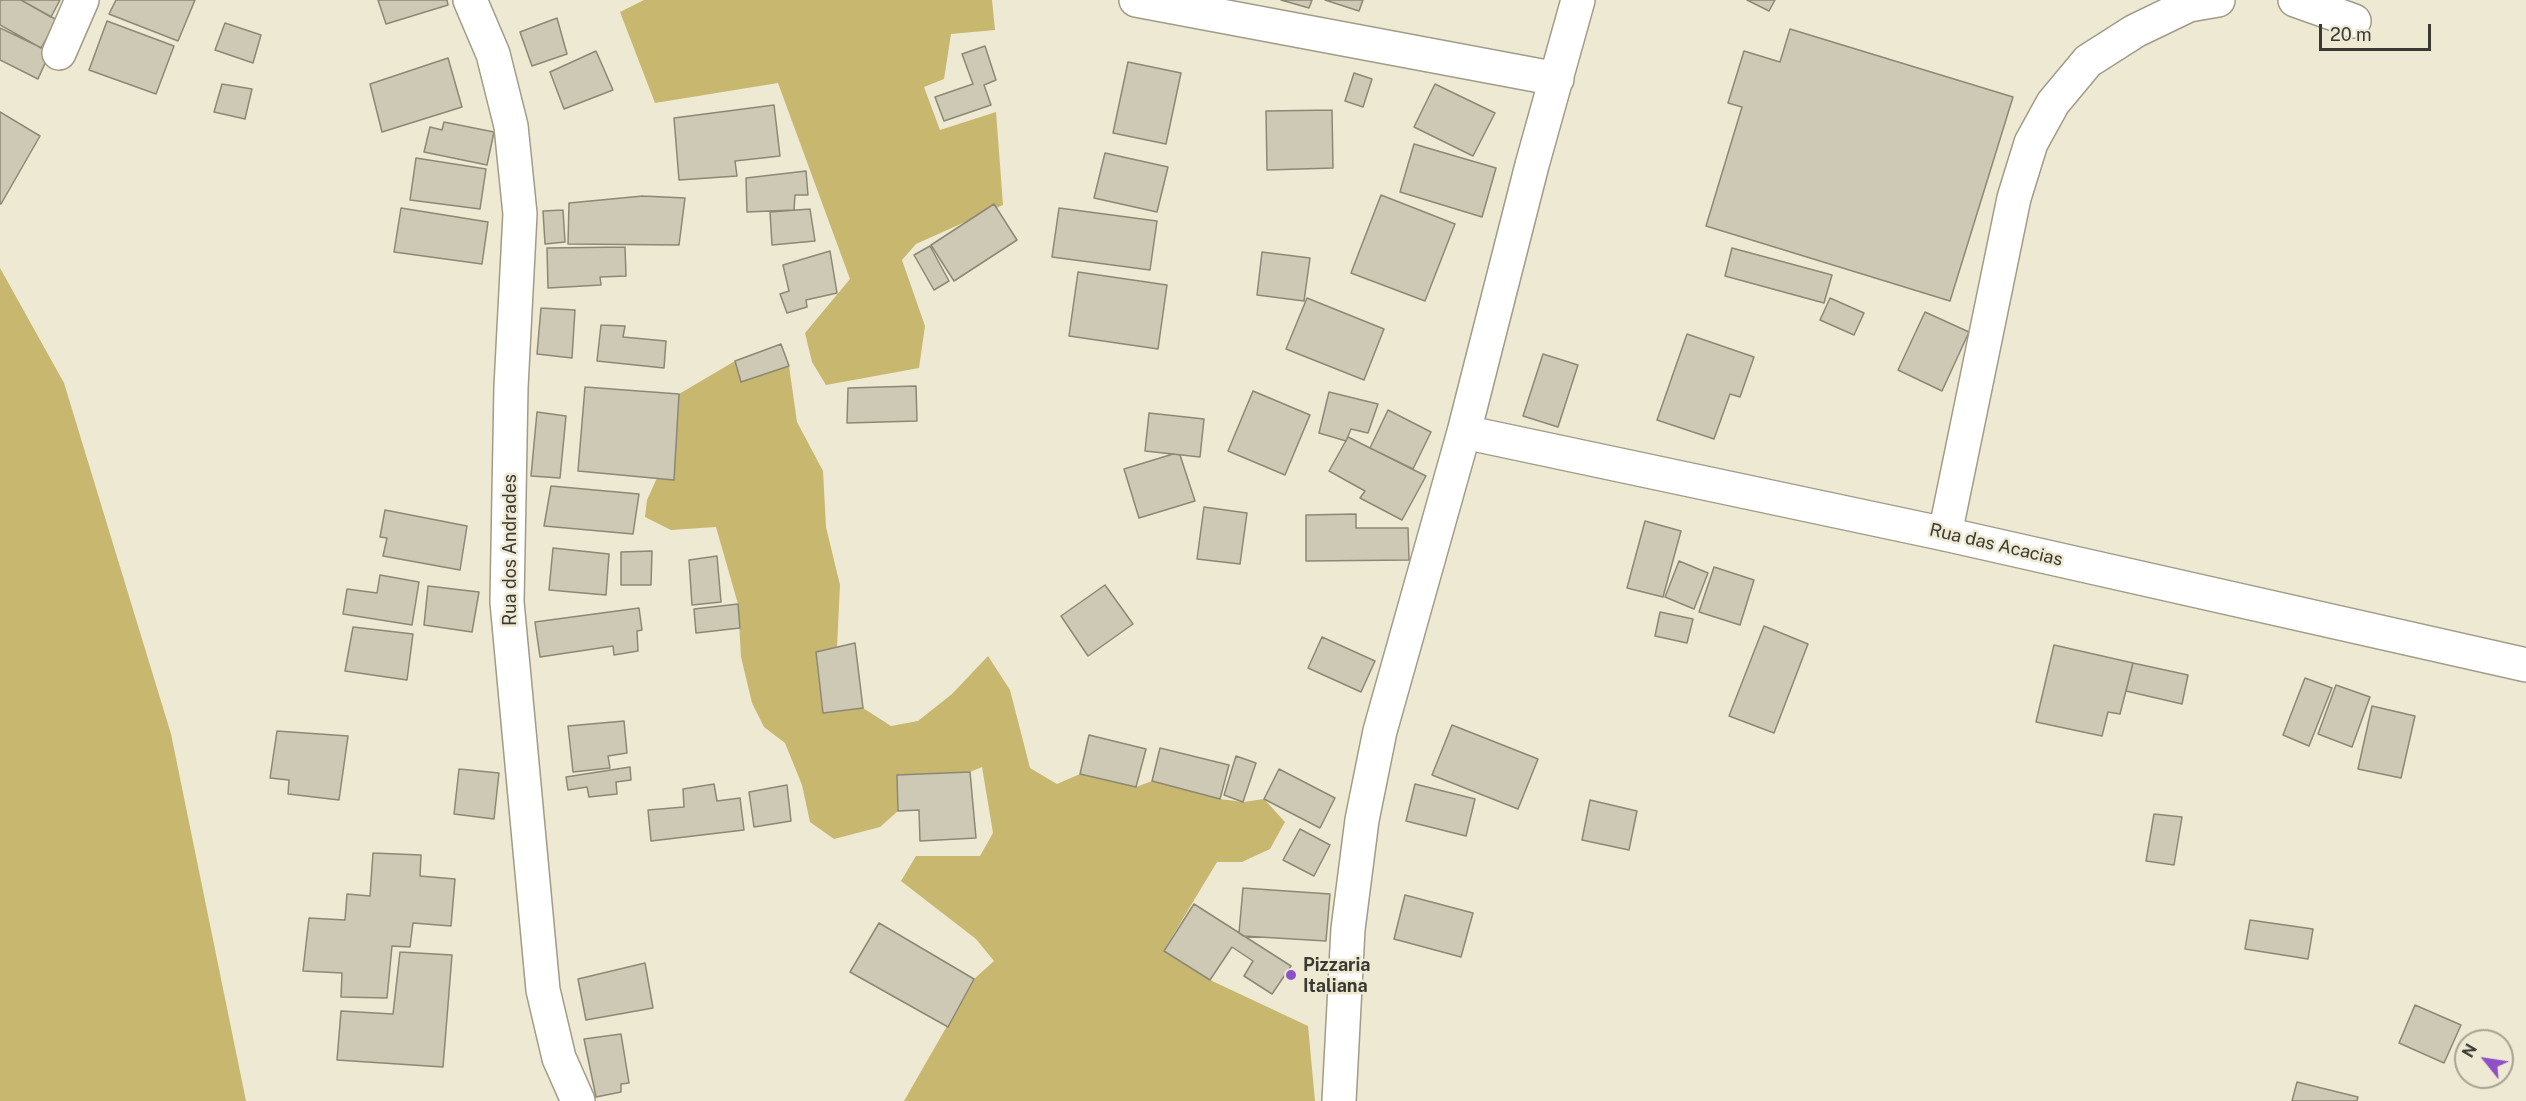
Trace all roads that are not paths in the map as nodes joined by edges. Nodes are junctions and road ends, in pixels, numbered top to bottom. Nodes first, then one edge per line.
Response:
1 (82, 0) edge
2 (470, 0) edge
3 (1136, 0) edge
4 (1578, 0) edge
5 (2218, 0) edge
6 (2295, 0) edge
7 (2354, 21) dead end
8 (59, 53) dead end
9 (1557, 79) junction
10 (1464, 432) junction
11 (1945, 534) junction
12 (2526, 665) edge
13 (578, 1101) edge
14 (1339, 1101) edge

1 - 8 street
2 - 13 street, Rua dos Andrades
3 - 9 street
4 - 9 street
5 - 11 street
6 - 7 street
9 - 10 street
10 - 11 street, Rua das Acacias
10 - 14 street
11 - 12 street, Rua das Acacias

